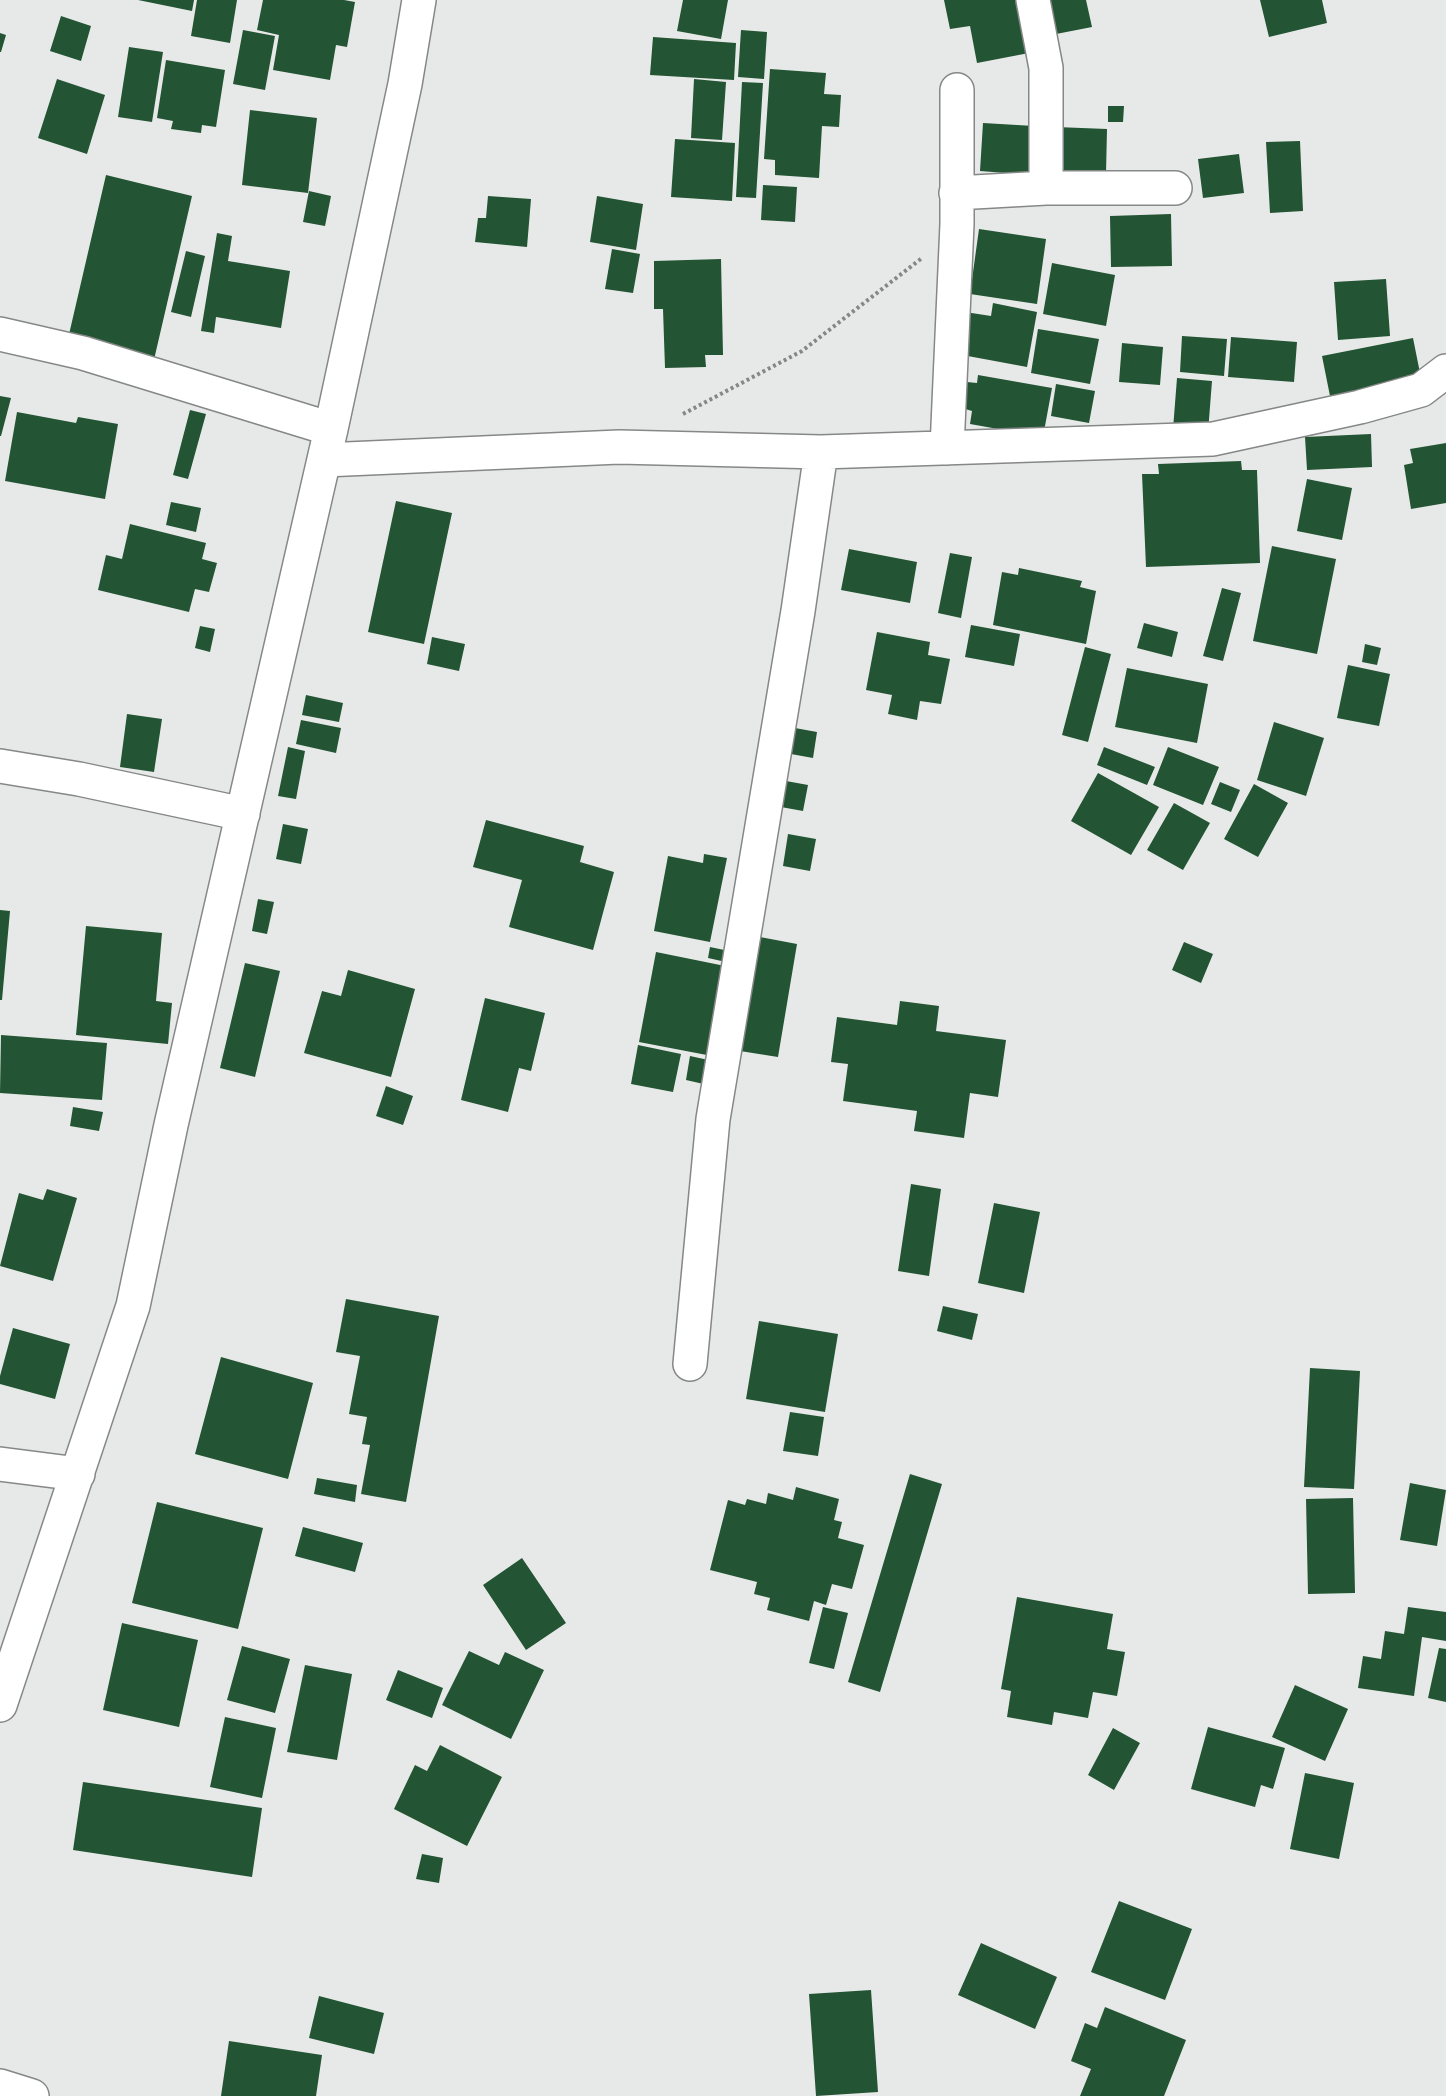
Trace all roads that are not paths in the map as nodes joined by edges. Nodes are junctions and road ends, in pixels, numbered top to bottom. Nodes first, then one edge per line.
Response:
1 (420, 0) edge
2 (1033, 0) edge
3 (957, 90) dead end
4 (1046, 188) junction
5 (1175, 188) dead end
6 (956, 209) junction
7 (0, 334) edge
8 (1446, 371) edge
9 (328, 445) junction
10 (946, 448) junction
11 (821, 452) junction
12 (0, 766) edge
13 (243, 814) junction
14 (690, 1364) dead end
15 (0, 1464) edge
16 (78, 1474) junction
17 (0, 1705) edge
18 (0, 2086) edge
19 (32, 2096) edge

1 - 9 street
2 - 4 street
3 - 6 street
4 - 5 street
4 - 6 street
6 - 10 street
7 - 9 street
8 - 10 street
9 - 11 street
9 - 13 street
10 - 11 street
11 - 14 street
12 - 13 street
13 - 16 street
15 - 16 street
16 - 17 street
18 - 19 street

